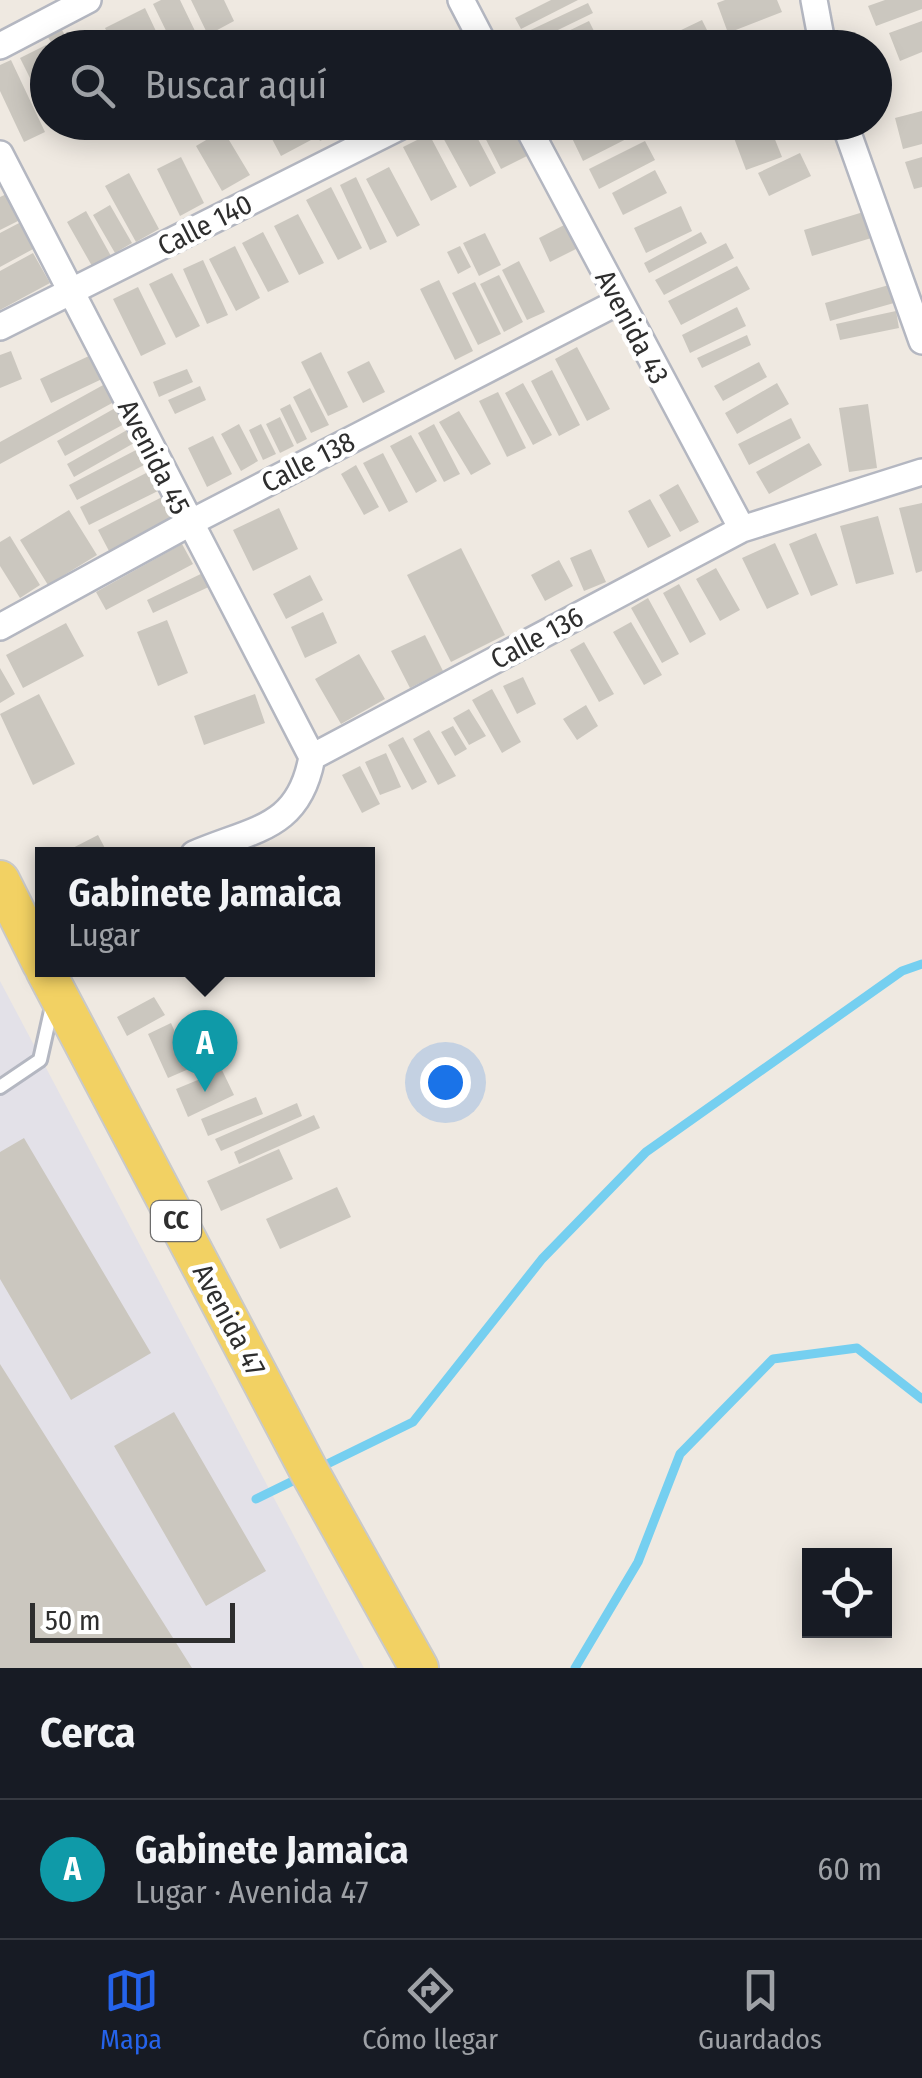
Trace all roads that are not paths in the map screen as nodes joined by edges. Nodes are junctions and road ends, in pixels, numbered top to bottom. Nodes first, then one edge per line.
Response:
1 (88, 0) edge
2 (461, 0) edge
3 (814, 0) edge
4 (30, 30) edge
5 (31, 30) edge
6 (477, 30) edge
7 (820, 30) edge
8 (0, 46) edge
9 (372, 140) edge
10 (534, 140) edge
11 (850, 140) edge
12 (0, 154) edge
13 (70, 293) junction
14 (618, 302) junction
15 (0, 327) edge
16 (922, 341) edge
17 (922, 472) edge
18 (188, 524) junction
19 (742, 530) junction
20 (0, 627) edge
21 (312, 757) junction
22 (210, 847) edge
23 (0, 880) edge
24 (32, 919) edge
25 (48, 977) edge
26 (49, 977) edge
27 (0, 1087) edge
28 (419, 1668) edge

1 - 5 street
2 - 6 street
3 - 7 street
4 - 8 street
9 - 13 street, Calle 140
10 - 14 street, Avenida 43
11 - 16 street
12 - 13 street, Avenida 45
13 - 15 street, Calle 140
13 - 18 street, Avenida 45
14 - 18 street, Calle 138
14 - 19 street, Avenida 43
17 - 19 street, Calle 136
18 - 20 street, Calle 138
18 - 21 street, Avenida 45
19 - 21 street, Calle 136
21 - 22 street
23 - 24 main road, Avenida 47 / CC
25 - 27 lane
26 - 28 main road, Avenida 47 / CC

